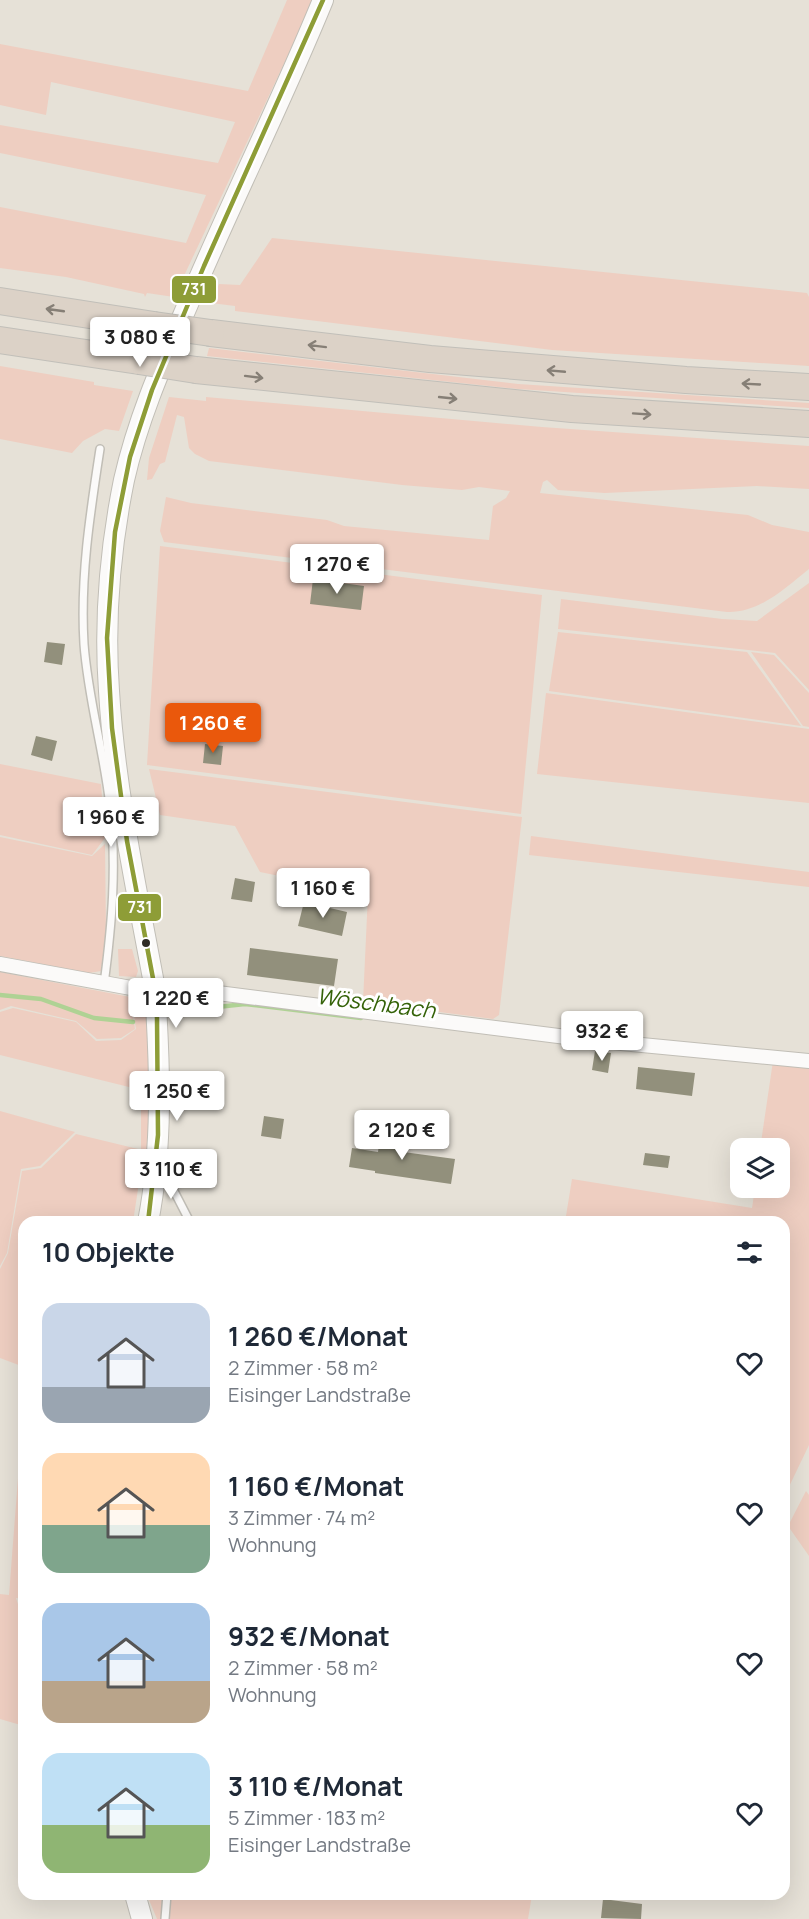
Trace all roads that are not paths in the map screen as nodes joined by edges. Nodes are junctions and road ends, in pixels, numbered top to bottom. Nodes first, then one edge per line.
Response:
1 (323, 0) edge
2 (0, 302) edge
3 (0, 340) edge
4 (809, 387) edge
5 (809, 424) edge
6 (100, 449) dead end
7 (0, 964) edge
8 (104, 984) junction
9 (154, 989) junction
10 (809, 1061) edge
11 (155, 1171) junction
12 (149, 1216) edge
13 (187, 1216) edge
14 (137, 1900) edge
15 (167, 1900) edge
16 (142, 1919) edge
17 (165, 1919) edge

1 - 9 main road
4 -> 2 highway, bridge
3 -> 5 highway, bridge
6 - 8 lane
7 - 8 street
8 - 9 street
9 - 10 street
9 - 11 main road
11 - 12 main road
11 - 13 lane
14 - 16 main road
15 - 17 lane

